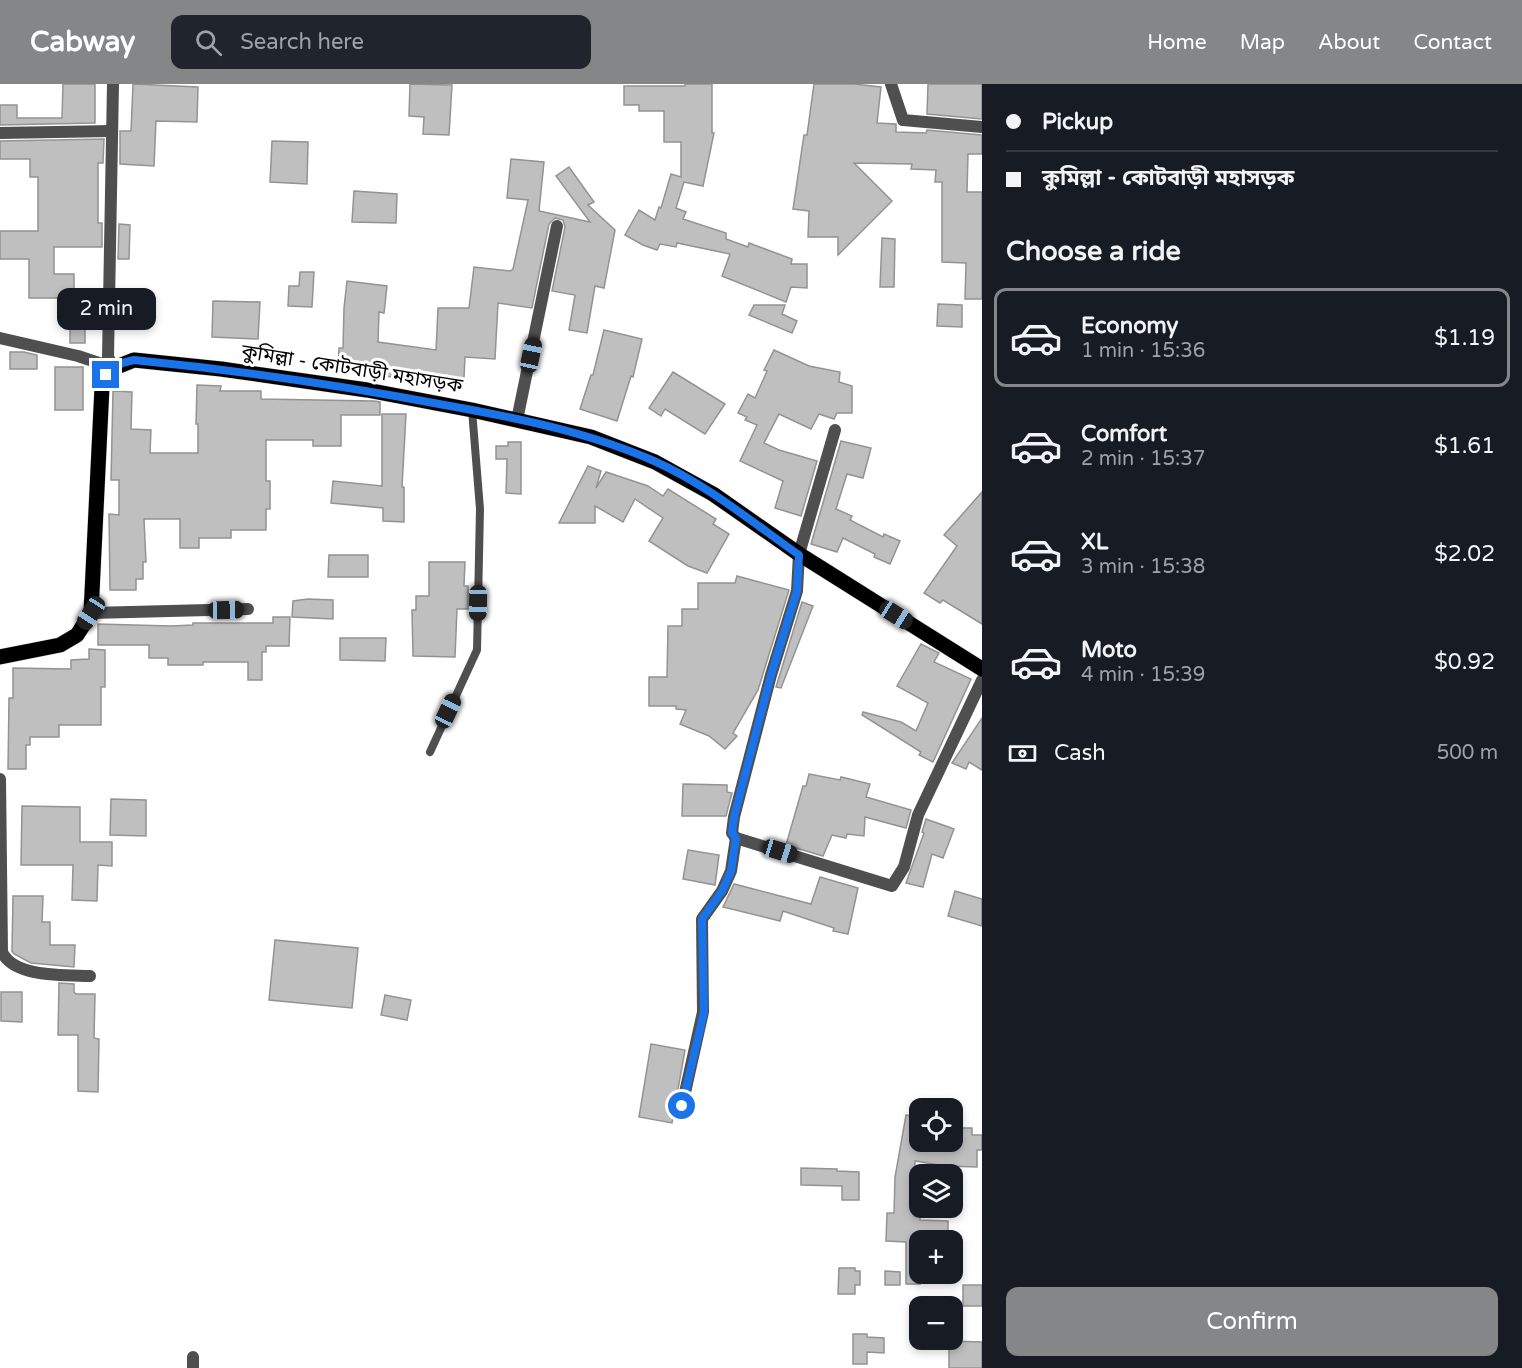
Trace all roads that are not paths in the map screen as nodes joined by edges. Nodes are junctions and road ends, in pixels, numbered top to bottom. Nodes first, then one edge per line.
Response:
1 (113, 84) edge
2 (891, 84) edge
3 (982, 127) edge
4 (112, 131) junction
5 (0, 133) edge
6 (557, 226) dead end
7 (0, 338) edge
8 (114, 368) junction
9 (472, 410) junction
10 (517, 420) junction
11 (835, 430) dead end
12 (799, 555) junction
13 (248, 609) dead end
14 (91, 613) junction
15 (0, 657) edge
16 (982, 669) edge
17 (982, 680) edge
18 (430, 752) dead end
19 (0, 779) edge
20 (736, 838) junction
21 (90, 976) dead end
22 (682, 1106) dead end

1 - 4 street
2 - 3 street
4 - 5 street
4 - 8 street
6 - 10 street
7 - 8 street
8 - 9 main road, কুমিল্লা - কোটবাড়ী মহাসড়ক
8 - 14 main road
9 - 10 main road, কুমিল্লা - কোটবাড়ী মহাসড়ক
9 - 18 lane
10 - 12 main road, কুমিল্লা - কোটবাড়ী মহাসড়ক
11 - 12 street
12 - 16 main road, কুমিল্লা - কোটবাড়ী মহাসড়ক
12 - 20 street
13 - 14 street
14 - 15 main road
17 - 20 street
19 - 21 street
20 - 22 street

